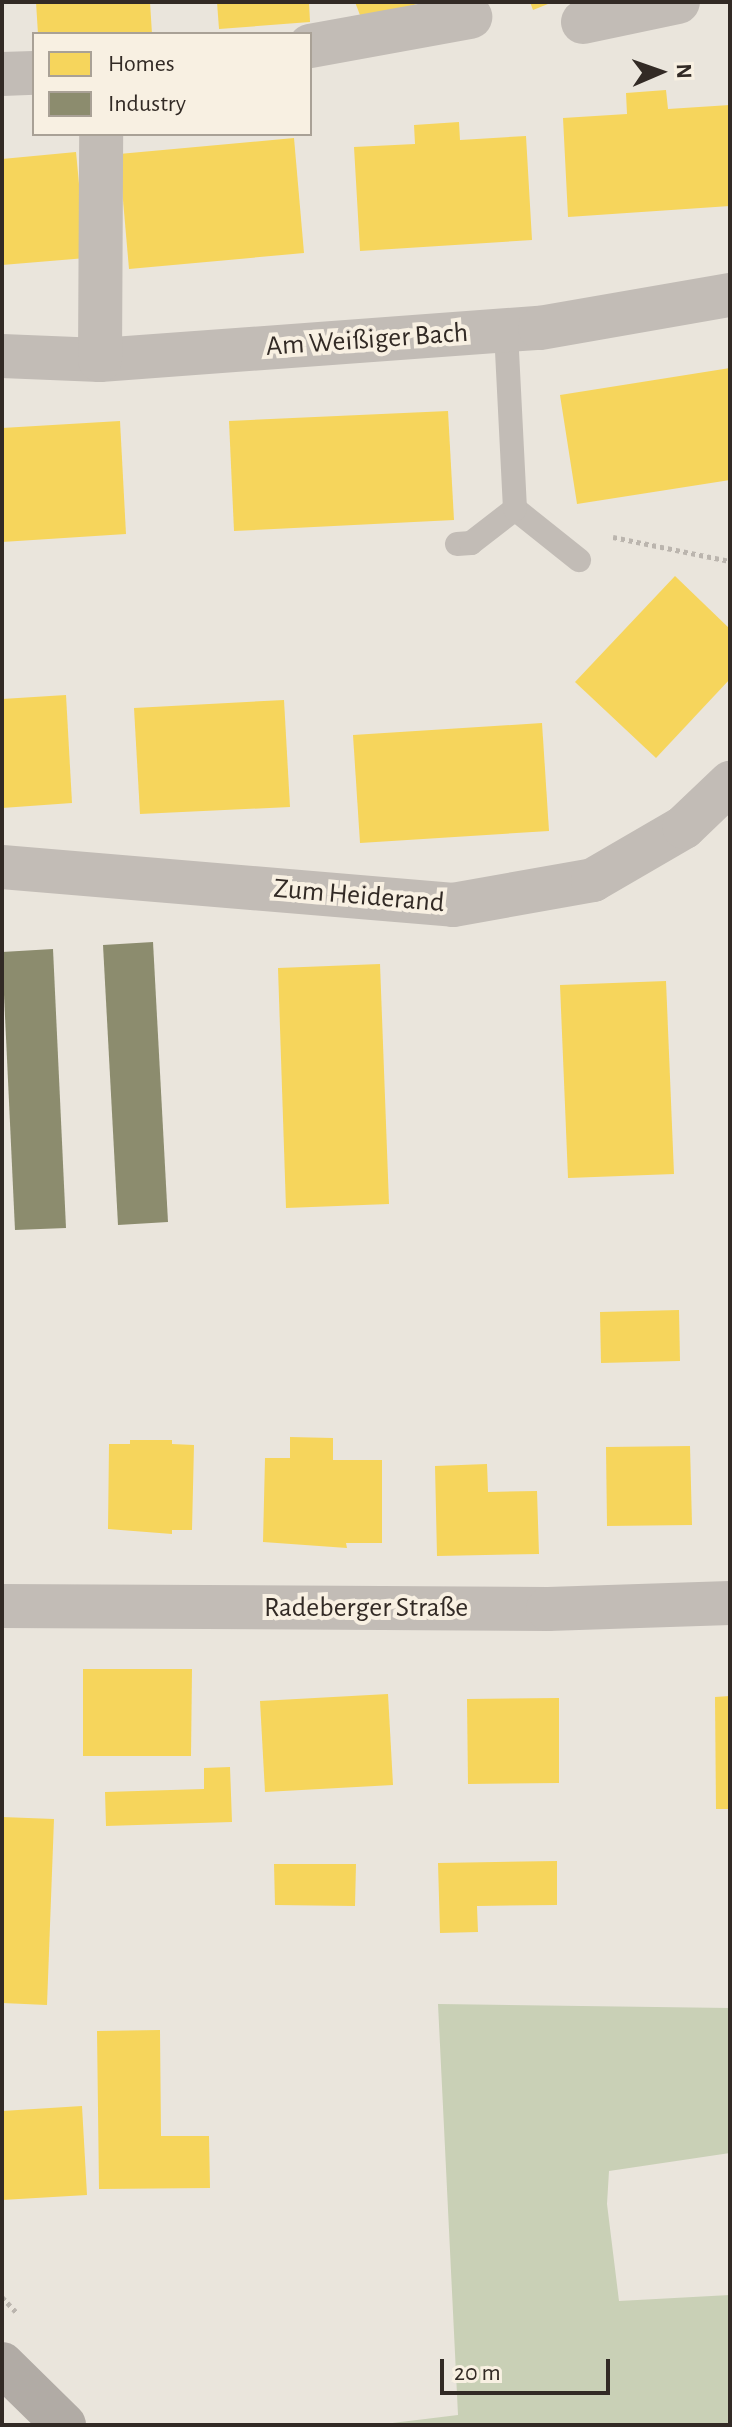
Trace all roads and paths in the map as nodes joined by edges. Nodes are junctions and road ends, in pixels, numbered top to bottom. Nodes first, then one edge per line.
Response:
1 (678, 2) edge
2 (470, 17) dead end
3 (583, 22) dead end
4 (312, 46) edge
5 (32, 73) edge
6 (2, 74) edge
7 (101, 136) edge
8 (730, 295) edge
9 (506, 330) junction
10 (2, 356) edge
11 (100, 360) junction
12 (515, 509) junction
13 (603, 528) dead end
14 (457, 544) dead end
15 (579, 560) dead end
16 (730, 561) edge
17 (730, 783) edge
18 (2, 867) edge
19 (730, 1603) edge
20 (2, 1606) edge
21 (2, 2364) edge
22 (64, 2425) edge

1 - 3 street
2 - 4 street
5 - 6 street
7 - 11 street
8 - 9 street, Am Weißiger Bach
9 - 11 street, Am Weißiger Bach
9 - 12 lane
10 - 11 street, Am Weißiger Bach
12 - 14 lane
12 - 15 lane
13 - 16 path
17 - 18 street, Zum Heiderand
19 - 20 street, Radeberger Straße
21 - 22 main road

